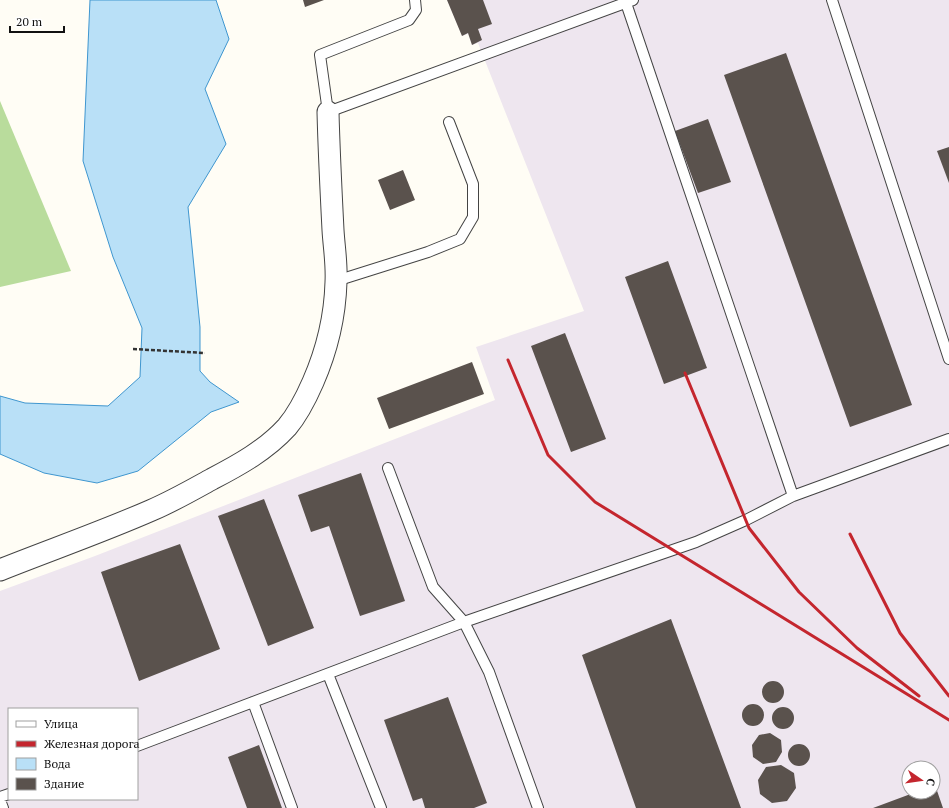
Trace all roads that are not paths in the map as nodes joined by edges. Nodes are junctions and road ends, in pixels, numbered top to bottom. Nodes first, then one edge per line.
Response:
1 (415, 0) edge
2 (832, 0) edge
3 (630, 1) edge
4 (328, 112) junction
5 (449, 122) dead end
6 (336, 281) junction
7 (949, 359) edge
8 (949, 439) edge
9 (388, 468) dead end
10 (793, 496) junction
11 (0, 570) edge
12 (464, 622) junction
13 (328, 674) junction
14 (253, 702) junction
15 (138, 746) edge
16 (0, 799) edge
17 (3, 808) edge
18 (292, 808) edge
19 (381, 808) edge
20 (538, 808) edge

1 - 4 lane
2 - 7 lane
3 - 4 lane
3 - 10 lane
4 - 6 street
5 - 6 lane
6 - 11 street
8 - 10 lane
9 - 12 lane
10 - 12 lane
12 - 13 lane
12 - 20 lane
13 - 14 lane
13 - 19 lane
14 - 15 lane
14 - 18 lane
16 - 17 lane

